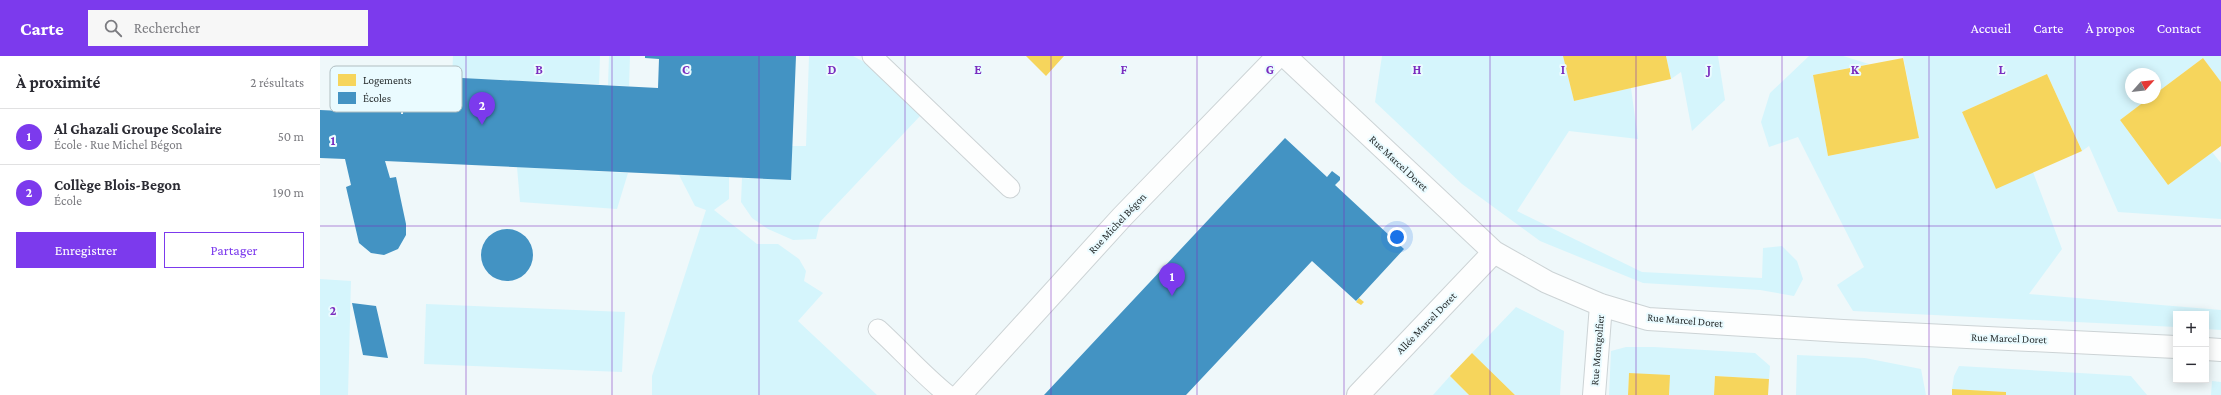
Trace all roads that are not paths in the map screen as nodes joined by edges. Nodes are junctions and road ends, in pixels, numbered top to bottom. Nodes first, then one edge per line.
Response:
1 (872, 56) edge
2 (1278, 56) edge
3 (1286, 56) edge
4 (1010, 188) dead end
5 (1494, 252) junction
6 (1601, 305) junction
7 (878, 329) dead end
8 (2173, 347) edge
9 (2209, 349) edge
10 (2221, 350) edge
11 (948, 395) edge
12 (960, 395) edge
13 (1358, 395) edge
14 (1594, 395) edge

1 - 4 lane
2 - 12 street, Rue Michel Bégon
3 - 5 street, Rue Marcel Doret
5 - 6 street, Rue Marcel Doret
5 - 13 street, Allée Marcel Doret
6 - 8 street, Rue Marcel Doret
6 - 14 street, Rue Montgolfier
7 - 11 lane
9 - 10 street

